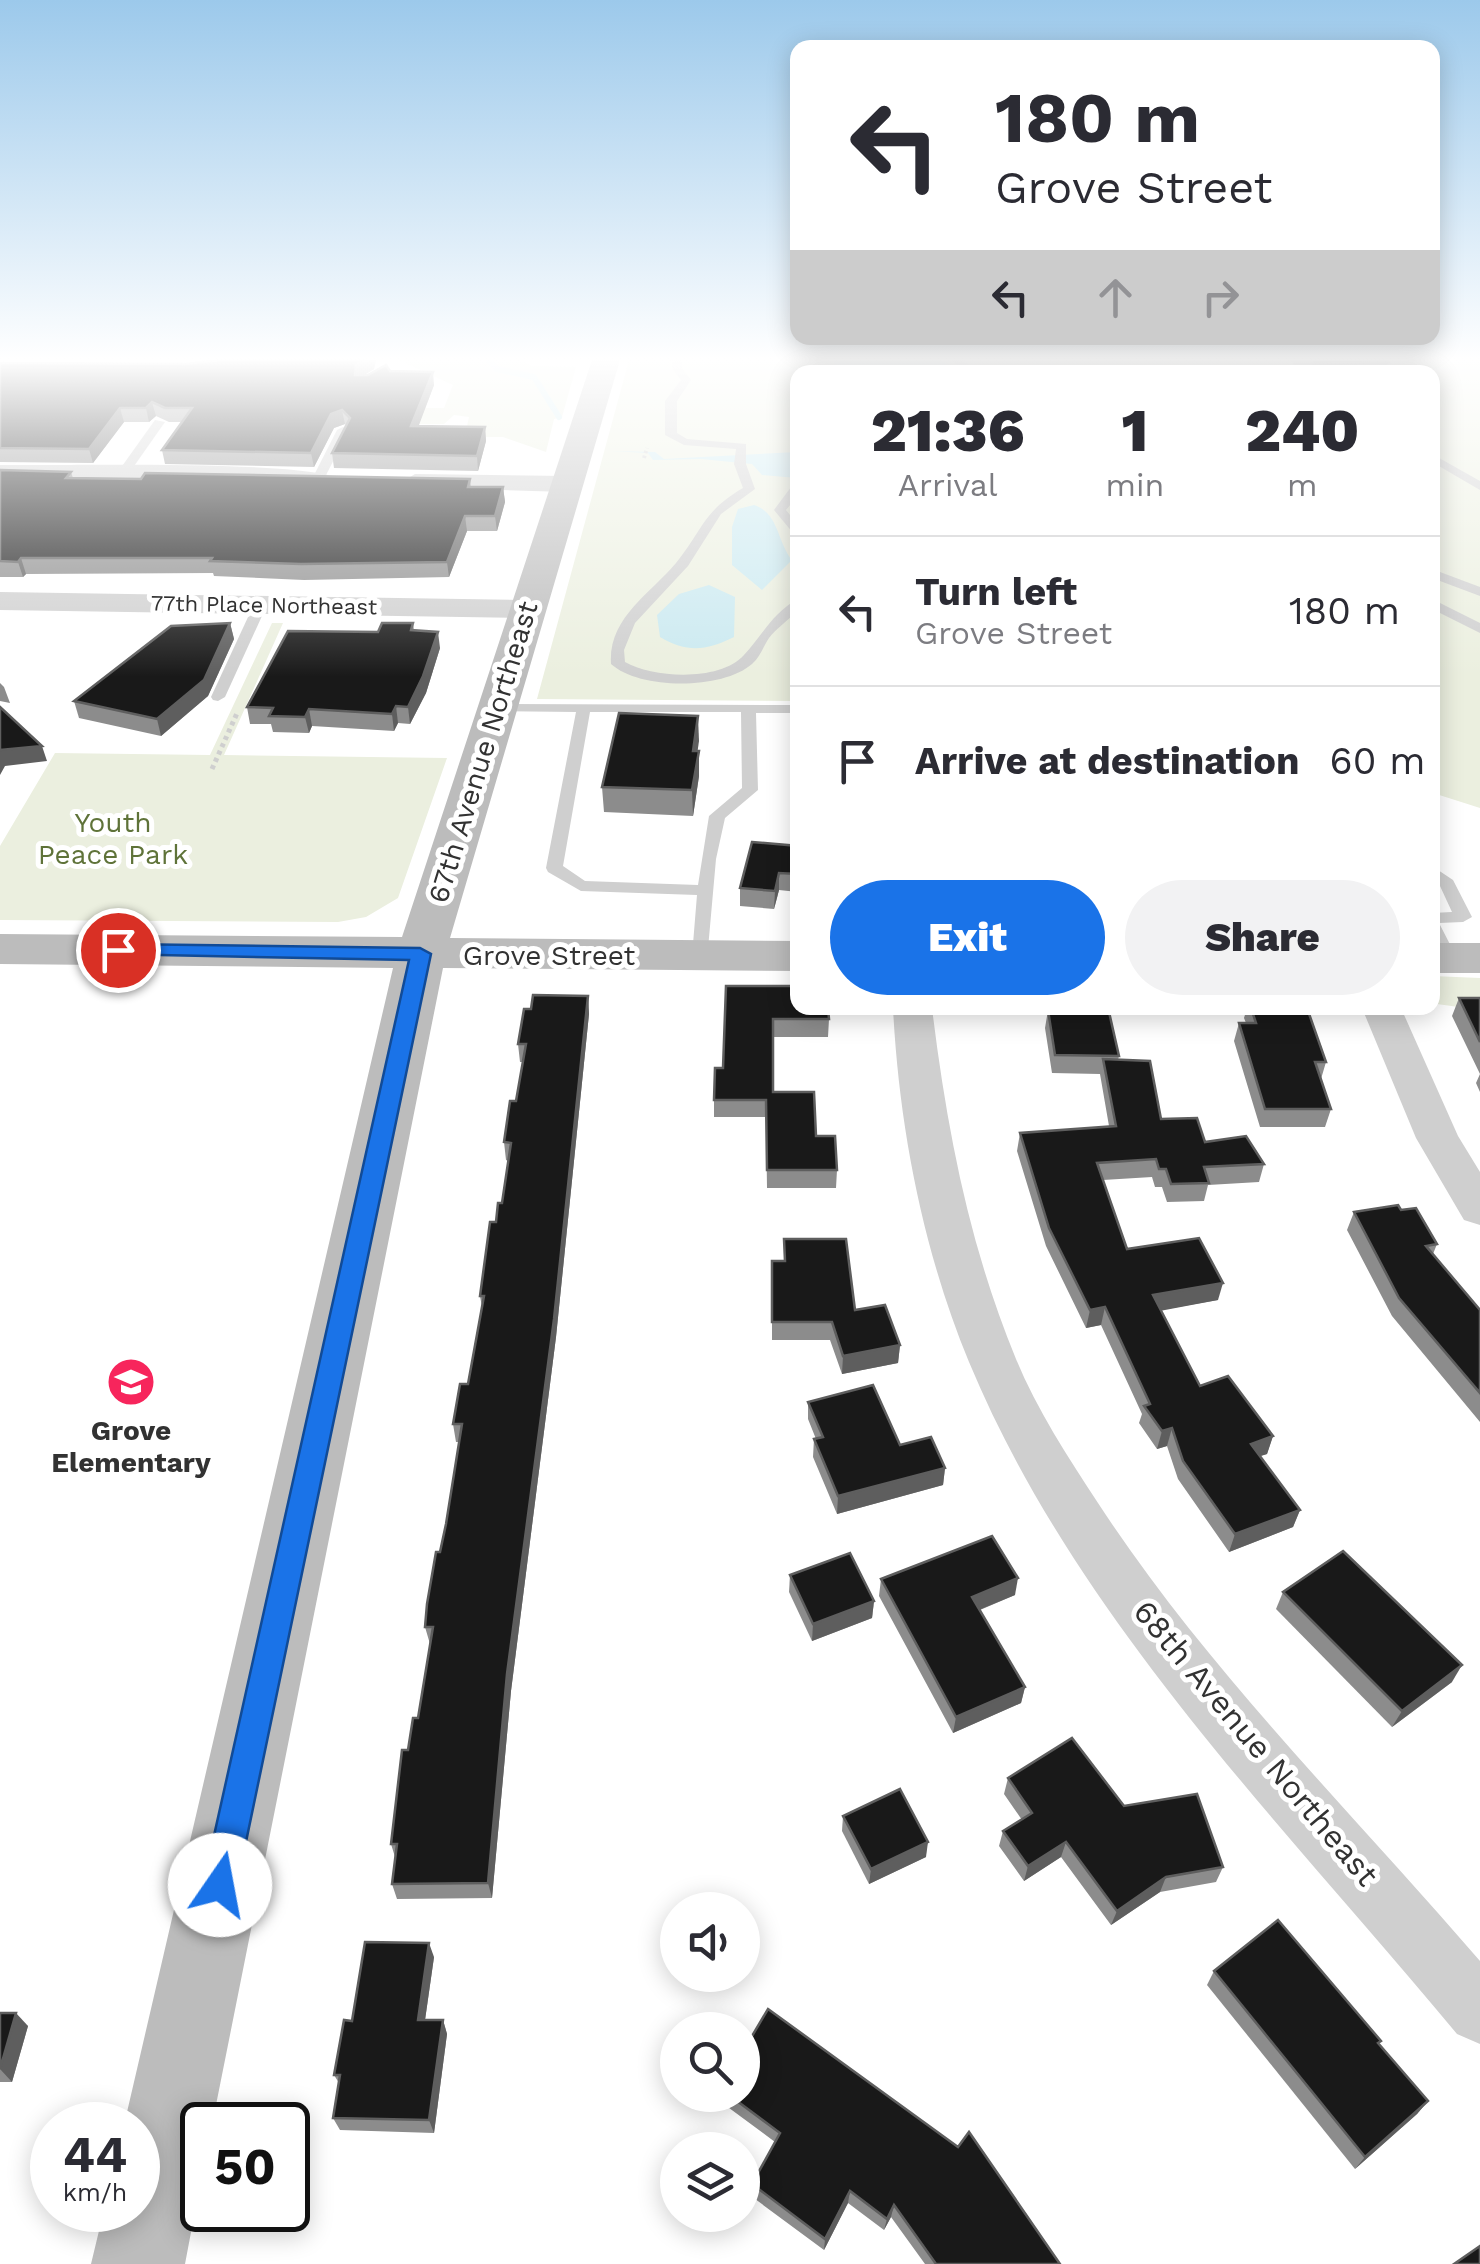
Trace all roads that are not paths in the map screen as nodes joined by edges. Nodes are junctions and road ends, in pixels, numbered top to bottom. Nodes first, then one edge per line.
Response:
1 (128, 466) edge
2 (324, 466) edge
3 (572, 466) edge
4 (743, 466) edge
5 (1447, 466) edge
6 (0, 473) edge
7 (121, 476) junction
8 (316, 481) junction
9 (355, 481) edge
10 (393, 482) edge
11 (566, 484) junction
12 (1480, 486) edge
13 (790, 497) edge
14 (790, 524) edge
15 (1440, 576) edge
16 (1480, 592) edge
17 (0, 601) edge
18 (260, 605) junction
19 (1440, 607) edge
20 (528, 609) junction
21 (790, 610) edge
22 (1480, 629) edge
23 (218, 698) dead end
24 (584, 707) junction
25 (496, 708) junction
26 (748, 708) junction
27 (790, 708) edge
28 (1440, 878) edge
29 (706, 890) junction
30 (1445, 944) edge
31 (0, 948) edge
32 (420, 954) junction
33 (701, 956) junction
34 (790, 956) edge
35 (913, 1015) edge
36 (1384, 1015) edge
37 (1480, 1209) edge
38 (1480, 2011) edge
39 (138, 2264) edge

1 - 7 lane
2 - 8 lane
3 - 11 main road, 67th Avenue Northeast
4 - 21 lane
5 - 12 lane
6 - 7 street
7 - 8 street
8 - 9 street
10 - 11 street
11 - 20 main road, 67th Avenue Northeast
13 - 14 lane
15 - 16 lane
17 - 18 street, 77th Place Northeast
18 - 20 street, 77th Place Northeast
18 - 23 lane
19 - 22 lane
20 - 25 main road, 67th Avenue Northeast
24 - 25 lane
24 - 26 lane
24 - 29 lane
25 - 32 main road, 67th Avenue Northeast
26 - 27 lane
26 - 29 lane
28 - 30 lane
29 - 33 lane
31 - 32 main road, Grove Street
32 - 33 main road, Grove Street
32 - 39 main road, 67th Avenue Northeast
33 - 34 main road, Grove Street
35 - 38 street, 68th Avenue Northeast
36 - 37 street

